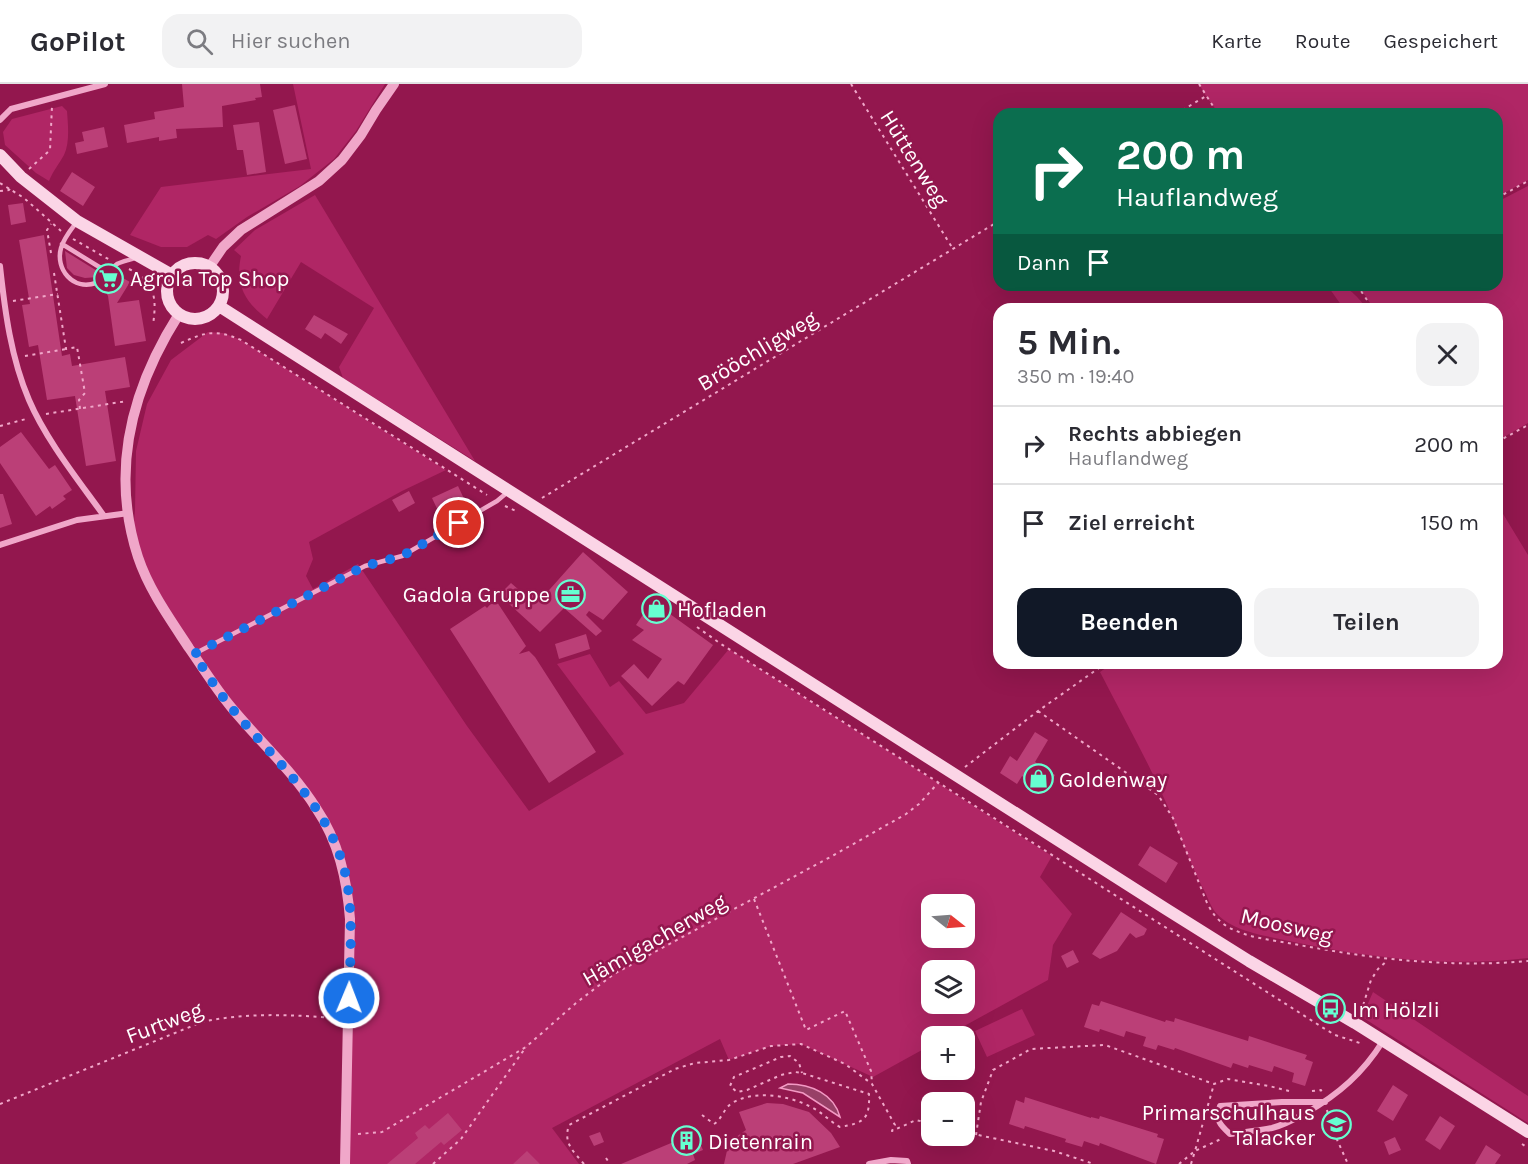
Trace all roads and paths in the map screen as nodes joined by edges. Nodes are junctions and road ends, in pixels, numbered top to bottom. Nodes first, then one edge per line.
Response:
1 (105, 84) edge
2 (394, 84) edge
3 (851, 84) edge
4 (1199, 84) edge
5 (1206, 96) junction
6 (49, 98) junction
7 (1186, 108) edge
8 (1214, 108) edge
9 (0, 120) edge
10 (0, 155) edge
11 (21, 177) junction
12 (1528, 181) edge
13 (0, 183) edge
14 (9, 190) junction
15 (0, 191) edge
16 (1503, 195) edge
17 (77, 221) junction
18 (51, 224) junction
19 (993, 225) edge
20 (67, 235) junction
21 (62, 244) junction
22 (953, 249) junction
23 (141, 256) junction
24 (52, 262) dead end
25 (117, 264) junction
26 (0, 266) edge
27 (210, 267) junction
28 (54, 273) dead end
29 (109, 273) junction
30 (172, 275) junction
31 (1, 286) edge
32 (58, 294) junction
33 (5, 302) junction
34 (219, 306) junction
35 (179, 315) junction
36 (153, 325) dead end
37 (181, 343) dead end
38 (66, 349) junction
39 (14, 358) junction
40 (137, 399) junction
41 (80, 409) junction
42 (37, 416) junction
43 (1528, 424) edge
44 (0, 426) edge
45 (1503, 439) edge
46 (509, 491) junction
47 (497, 501) junction
48 (531, 505) junction
49 (129, 513) junction
50 (519, 513) dead end
51 (104, 516) junction
52 (0, 545) edge
53 (696, 625) dead end
54 (194, 654) junction
55 (1098, 669) edge
56 (1038, 711) junction
57 (953, 773) junction
58 (938, 782) junction
59 (754, 899) junction
60 (1389, 959) junction
61 (1528, 961) edge
62 (1361, 1012) dead end
63 (349, 1018) junction
64 (1383, 1040) junction
65 (526, 1047) junction
66 (1376, 1051) junction
67 (802, 1073) junction
68 (873, 1084) junction
69 (1214, 1084) junction
70 (1305, 1092) dead end
71 (1297, 1094) dead end
72 (1325, 1102) junction
73 (0, 1104) edge
74 (702, 1115) dead end
75 (921, 1121) edge
76 (1528, 1131) edge
77 (346, 1134) junction
78 (1230, 1134) junction
79 (976, 1135) joint
80 (1519, 1142) dead end
81 (1528, 1148) edge
82 (1195, 1151) junction
83 (606, 1158) dead end
84 (345, 1164) edge
85 (433, 1164) edge
86 (584, 1164) edge
87 (610, 1164) edge
88 (869, 1164) edge
89 (908, 1164) edge
90 (1094, 1164) edge
91 (1179, 1164) edge
92 (1191, 1164) edge
93 (1348, 1164) edge

1 - 6 street
2 - 27 street
3 - 22 path, Hüttenweg
4 - 5 path
5 - 7 path
5 - 8 path
6 - 9 street
6 - 11 path
10 - 11 main road
11 - 14 path
11 - 17 main road
12 - 16 path
13 - 14 path
14 - 15 path
14 - 18 path
17 - 20 lane
17 - 23 main road
18 - 20 path
18 - 24 path
19 - 22 path, Brööchligweg
20 - 21 lane
20 - 25 path
21 - 29 lane
21 - 29 lane
22 - 48 path, Brööchligweg
23 - 25 lane
23 - 30 main road
25 - 29 lane
25 - 36 path
26 - 31 street
27 - 30 main road
27 - 34 main road
28 - 32 path
30 - 35 main road
31 - 33 street
32 - 33 path
32 - 38 path
33 - 39 street
34 - 35 main road
34 - 46 main road
35 - 40 street
37 - 47 path
38 - 39 path
38 - 41 path
39 - 42 street
40 - 41 path
40 - 49 street
41 - 42 path
42 - 44 path
42 - 51 street
43 - 45 path
46 - 47 lane
46 - 48 main road
47 - 50 path
47 - 54 lane
48 - 57 main road
49 - 51 street
49 - 54 street
51 - 52 street
53 - 58 path
54 - 63 street
55 - 56 path, Hämigacherweg
56 - 57 path, Hämigacherweg
56 - 60 path, Moosweg
57 - 58 path, Hämigacherweg
57 - 64 main road
58 - 59 path, Hämigacherweg
58 - 66 path
59 - 65 path, Hämigacherweg
59 - 68 path
60 - 61 path, Moosweg
60 - 62 path
63 - 73 path, Furtweg
63 - 77 street
64 - 66 street
64 - 76 main road
65 - 77 path, Hämigacherweg
65 - 85 path
66 - 72 street
67 - 67 path
67 - 74 path
68 - 75 path
68 - 86 path
69 - 71 path
69 - 79 path
69 - 82 path
70 - 72 path
72 - 78 street
72 - 78 street
72 - 93 path
77 - 84 street
78 - 82 path
79 - 90 path
80 - 81 path
82 - 91 path
82 - 92 path
83 - 87 path
88 - 89 street

